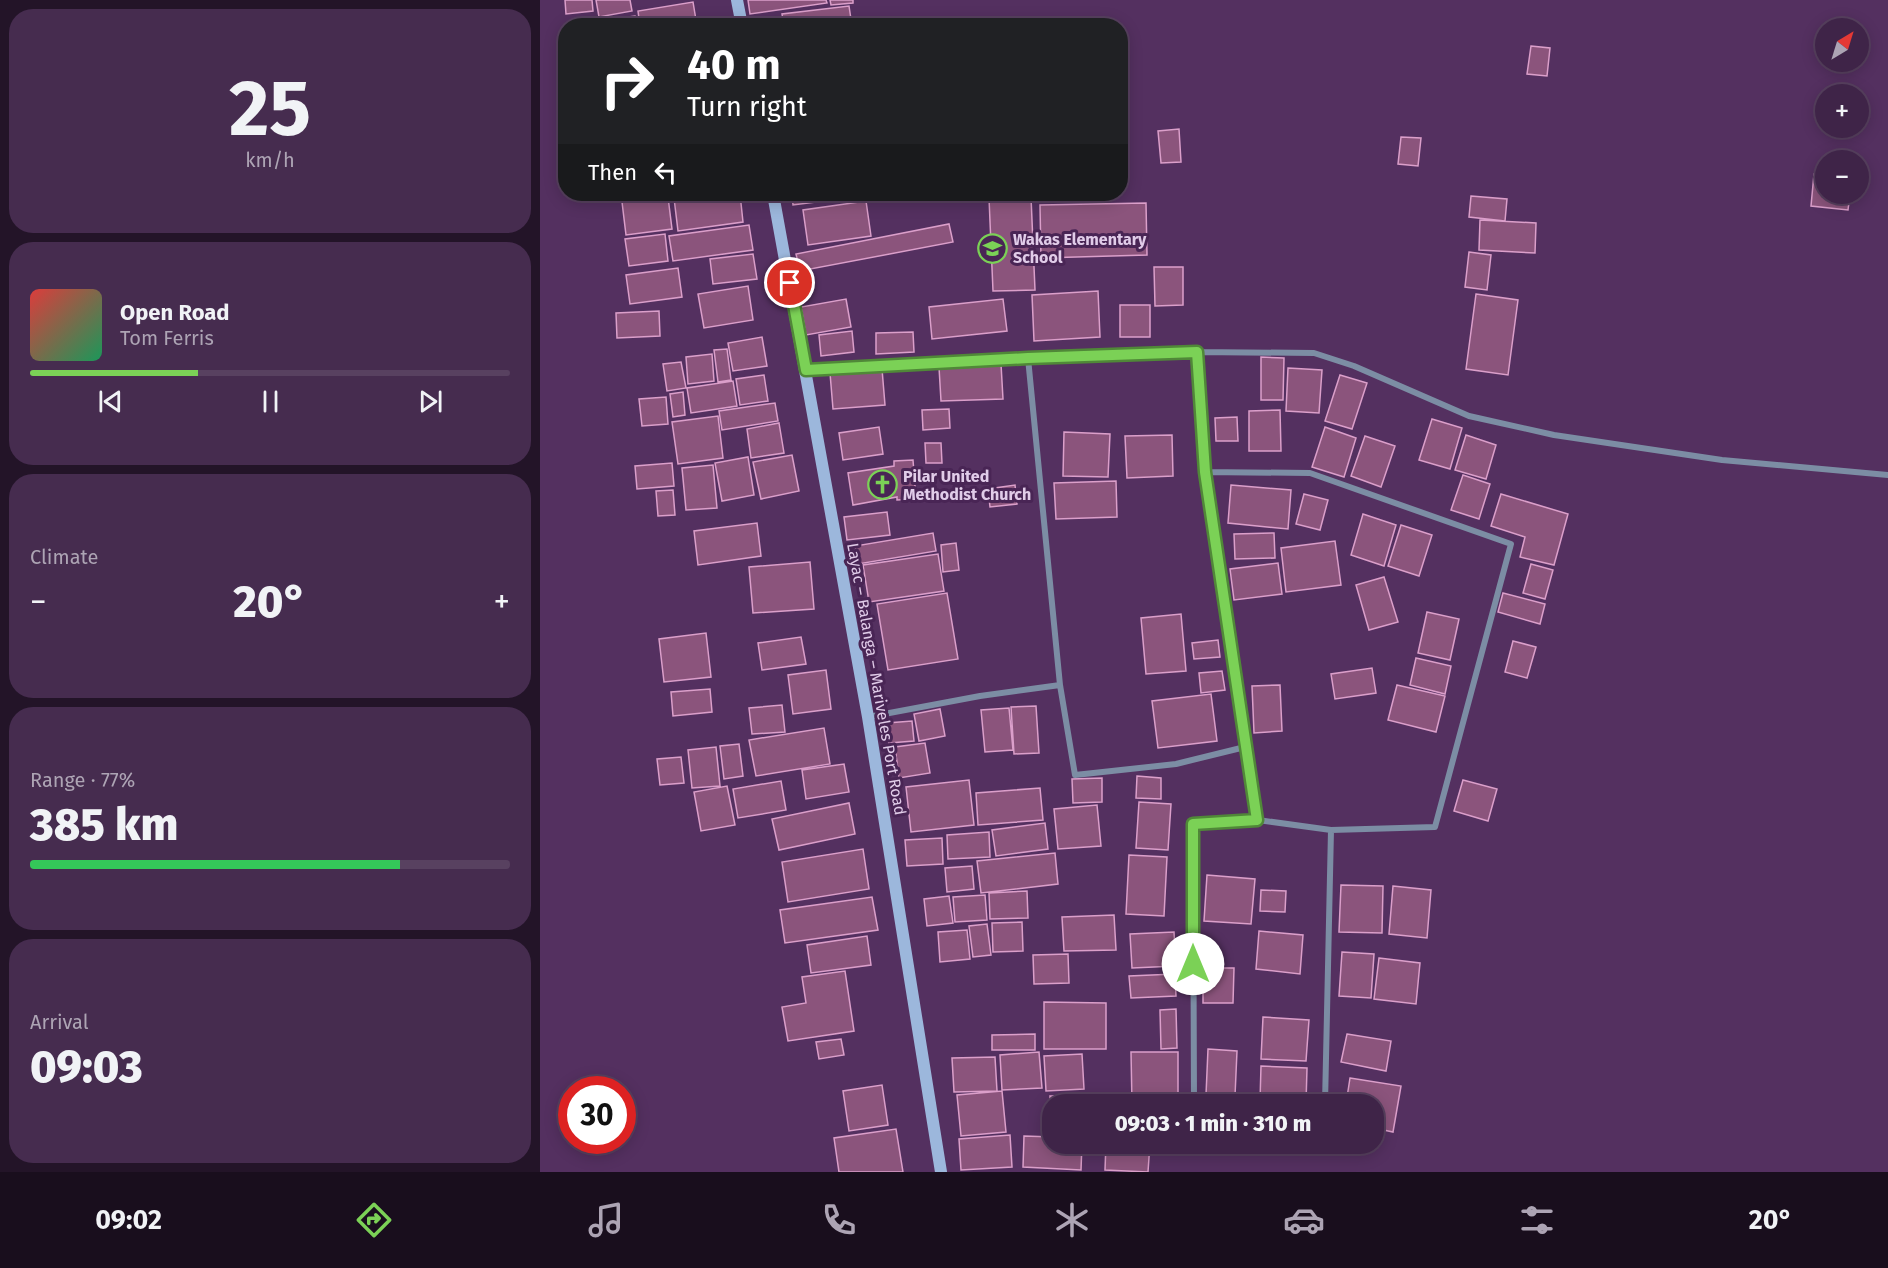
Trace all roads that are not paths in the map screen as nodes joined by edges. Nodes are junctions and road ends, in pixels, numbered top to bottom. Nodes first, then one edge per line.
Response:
1 (737, 0) edge
2 (740, 18) edge
3 (774, 201) edge
4 (1197, 352) junction
5 (1028, 358) junction
6 (806, 370) junction
7 (1205, 472) junction
8 (1888, 475) edge
9 (1060, 686) junction
10 (868, 717) junction
11 (1245, 747) junction
12 (1257, 820) junction
13 (1331, 830) junction
14 (1194, 1094) edge
15 (1325, 1094) edge
16 (942, 1172) edge

1 - 2 main road
3 - 6 main road, Layac – Balanga – Mariveles Port Road
4 - 5 street
4 - 7 street
4 - 8 street
5 - 6 street
5 - 9 street
6 - 10 main road, Layac – Balanga – Mariveles Port Road
7 - 11 street
7 - 13 street
9 - 10 street
9 - 11 street
10 - 16 main road, Layac – Balanga – Mariveles Port Road
11 - 12 street
12 - 13 street
12 - 14 street
13 - 15 street

